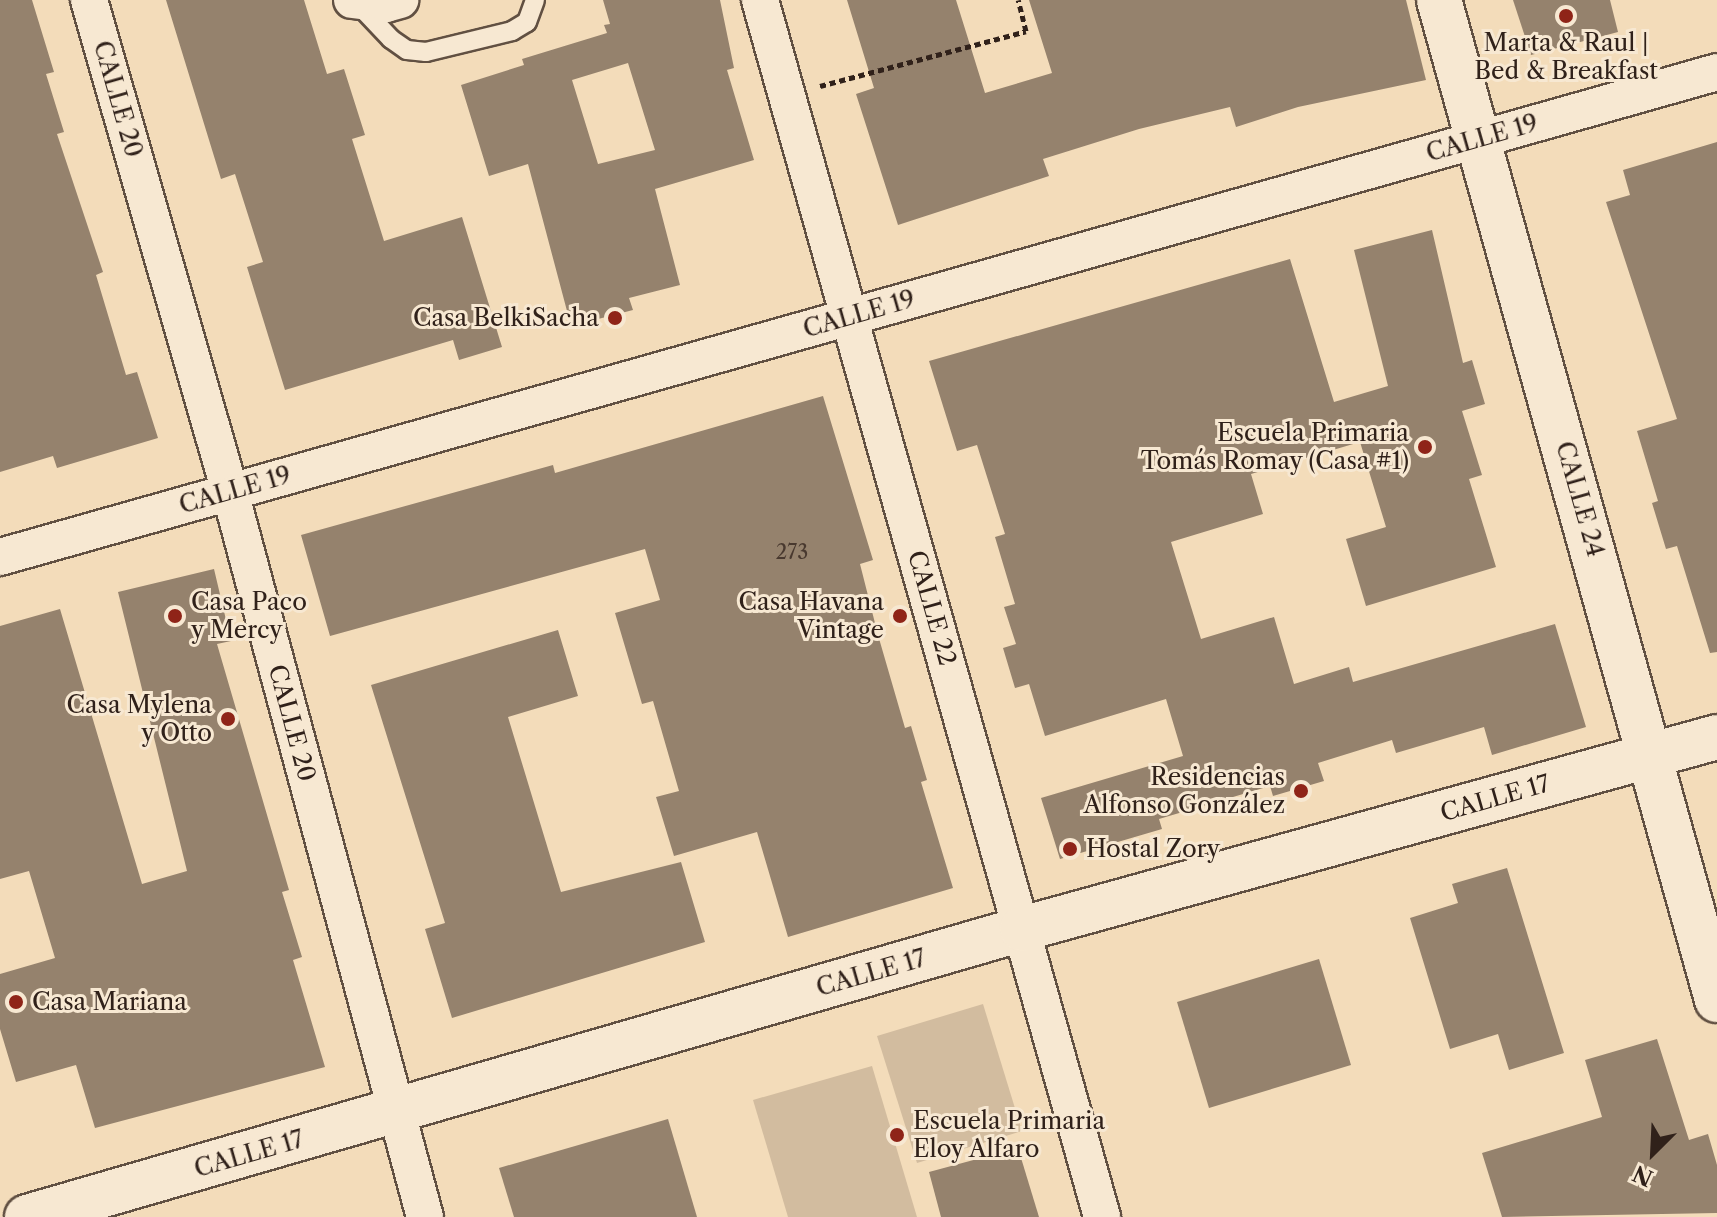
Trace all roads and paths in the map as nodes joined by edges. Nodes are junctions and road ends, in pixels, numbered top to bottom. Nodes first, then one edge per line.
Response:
1 (89, 0) edge
2 (400, 0) edge
3 (535, 0) edge
4 (760, 0) edge
5 (1018, 0) edge
6 (1439, 0) edge
7 (355, 2) edge
8 (1717, 72) edge
9 (788, 94) junction
10 (1479, 139) junction
11 (850, 317) junction
12 (230, 492) junction
13 (0, 557) edge
14 (1717, 737) edge
15 (1651, 754) junction
16 (1022, 929) junction
17 (1717, 1000) edge
18 (395, 1112) junction
19 (27, 1217) edge
20 (425, 1217) edge
21 (1102, 1217) edge

1 - 12 street, CALLE 20
2 - 7 street
3 - 7 lane
4 - 9 street, CALLE 22
5 - 9 path
6 - 10 street, CALLE 24
8 - 10 street, CALLE 19
9 - 11 street, CALLE 22
10 - 11 street, CALLE 19
10 - 15 street, CALLE 24
11 - 12 street, CALLE 19
11 - 16 street, CALLE 22
12 - 13 street, CALLE 19
12 - 18 street, CALLE 20
14 - 15 street, CALLE 17
15 - 16 street, CALLE 17
15 - 17 street, CALLE 24
16 - 18 street, CALLE 17
16 - 21 street, CALLE 22
18 - 19 street, CALLE 17
18 - 20 street, CALLE 20

